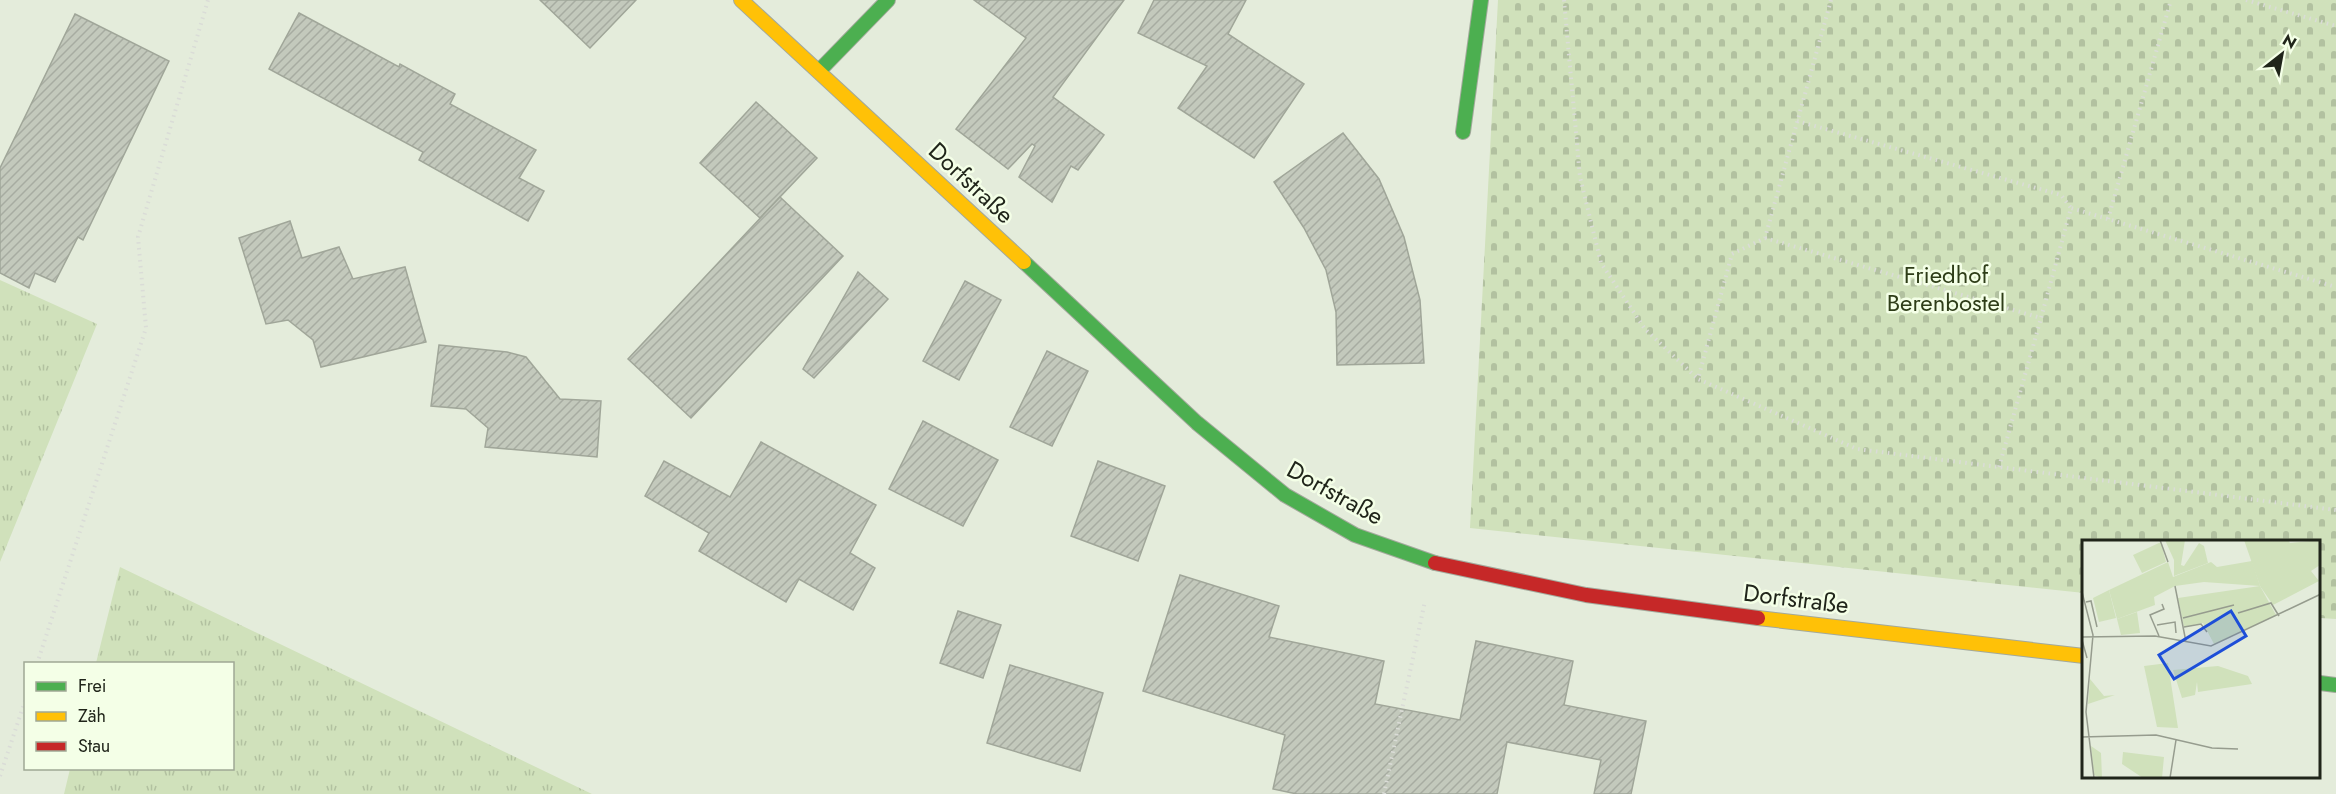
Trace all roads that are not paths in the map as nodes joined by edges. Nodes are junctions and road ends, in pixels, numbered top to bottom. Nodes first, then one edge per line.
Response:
1 (741, 0) edge
2 (888, 0) edge
3 (1481, 0) edge
4 (819, 71) junction
5 (1463, 132) dead end
6 (2082, 656) edge
7 (2321, 683) edge
8 (2336, 685) edge

1 - 4 street, Dorfstraße
2 - 4 street
3 - 5 street
4 - 6 street, Dorfstraße
7 - 8 street

